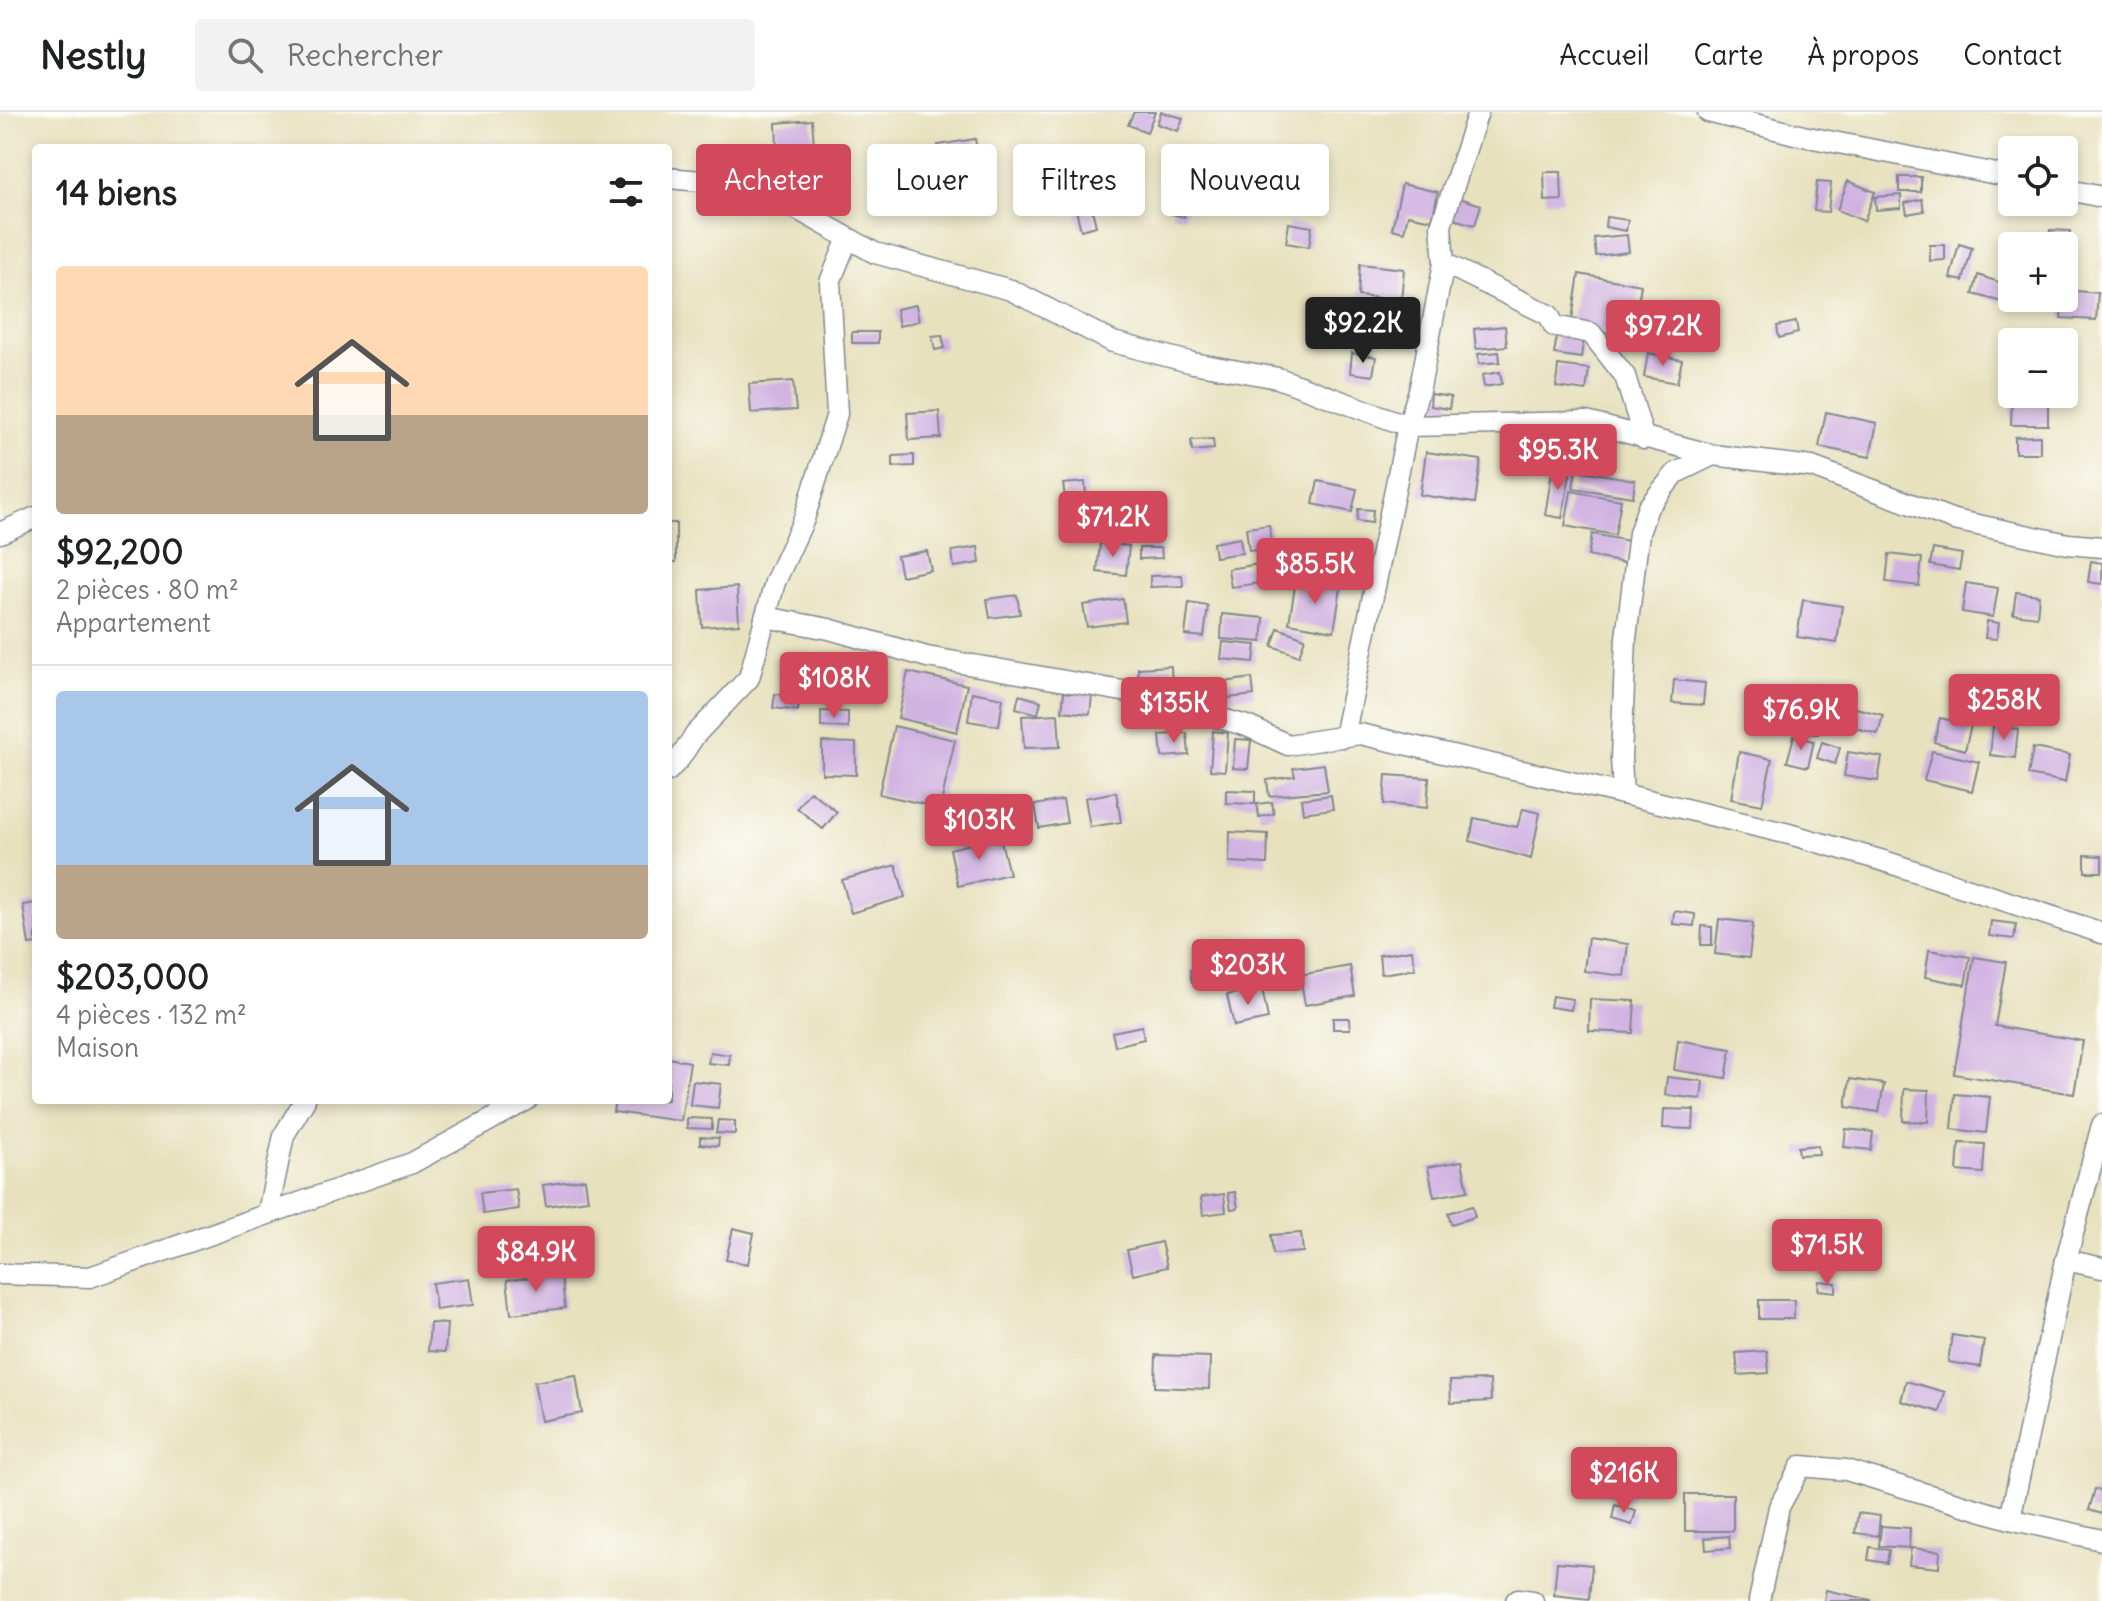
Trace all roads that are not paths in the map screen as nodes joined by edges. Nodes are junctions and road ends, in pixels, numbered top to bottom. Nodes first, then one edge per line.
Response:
1 (1478, 112) edge
2 (1708, 112) edge
3 (1998, 174) edge
4 (672, 178) edge
5 (2078, 192) edge
6 (2102, 197) edge
7 (848, 238) junction
8 (1444, 263) junction
9 (1408, 426) junction
10 (1644, 439) junction
11 (1713, 455) junction
12 (32, 519) edge
13 (0, 533) edge
14 (2102, 547) edge
15 (765, 617) junction
16 (1344, 737) junction
17 (672, 767) edge
18 (1623, 794) junction
19 (2102, 933) edge
20 (303, 1104) edge
21 (520, 1104) edge
22 (2102, 1125) edge
23 (268, 1212) junction
24 (2066, 1260) junction
25 (2102, 1268) edge
26 (0, 1274) edge
27 (2010, 1519) junction
28 (2102, 1540) edge
29 (1516, 1601) edge
30 (1533, 1601) edge
31 (1759, 1601) edge

1 - 8 street
2 - 3 street
4 - 7 street
5 - 6 street
7 - 9 street
7 - 15 street
8 - 9 street
8 - 10 street
9 - 10 street
9 - 16 street
10 - 11 street
11 - 14 street
11 - 18 street
12 - 13 street
15 - 16 street
15 - 17 street
16 - 18 street
18 - 19 street
20 - 23 street
21 - 23 street
22 - 24 street
23 - 26 street
24 - 25 street
24 - 27 street
27 - 28 street
27 - 31 street
29 - 30 street

